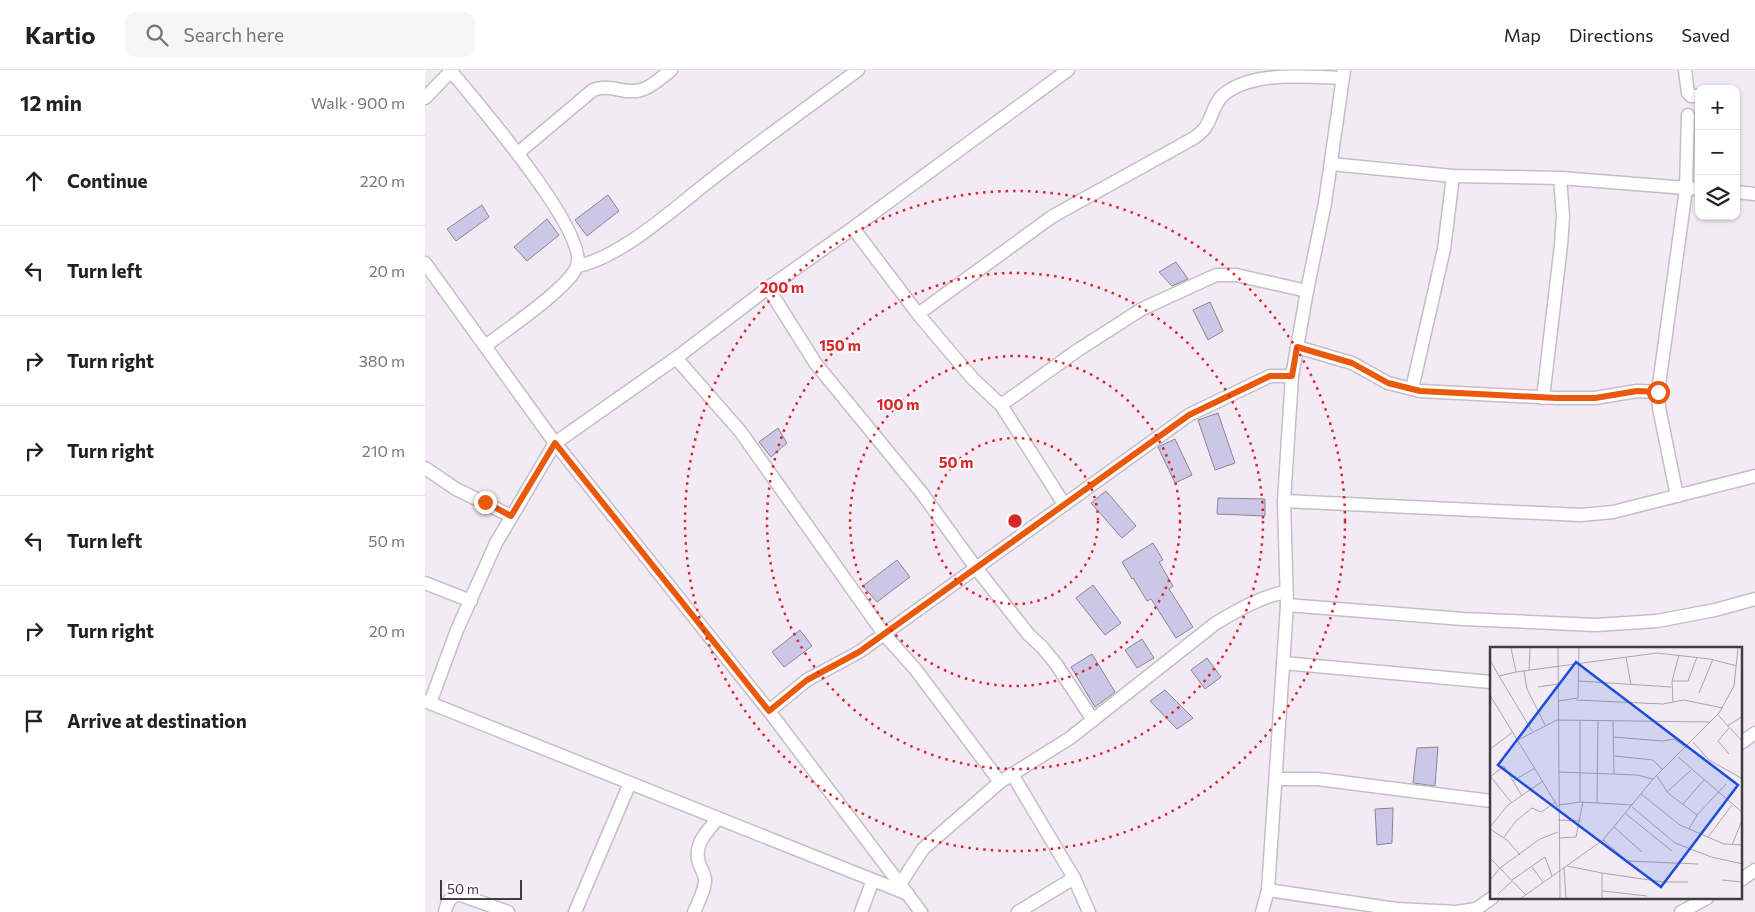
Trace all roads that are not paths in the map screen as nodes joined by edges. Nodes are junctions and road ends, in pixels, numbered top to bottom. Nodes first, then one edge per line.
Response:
1 (451, 70) edge
2 (671, 70) edge
3 (858, 70) edge
4 (1068, 70) edge
5 (1685, 70) edge
6 (1344, 74) edge
7 (1695, 96) edge
8 (425, 98) edge
9 (1688, 115) dead end
10 (518, 153) junction
11 (1331, 164) junction
12 (1453, 176) junction
13 (1560, 178) junction
14 (1686, 188) junction
15 (1695, 189) edge
16 (1740, 192) edge
17 (1755, 194) edge
18 (853, 228) junction
19 (425, 263) edge
20 (577, 266) junction
21 (768, 288) junction
22 (1307, 291) junction
23 (918, 314) junction
24 (485, 346) junction
25 (1297, 347) junction
26 (676, 358) junction
27 (1292, 376) junction
28 (1412, 389) junction
29 (1658, 392) junction
30 (1543, 398) junction
31 (1001, 405) junction
32 (555, 443) junction
33 (425, 468) edge
34 (1755, 476) edge
35 (1677, 496) junction
36 (1284, 501) junction
37 (1064, 504) junction
38 (511, 516) junction
39 (976, 568) junction
40 (425, 583) edge
41 (1285, 592) junction
42 (1755, 599) edge
43 (471, 600) junction
44 (1287, 605) junction
45 (884, 634) junction
46 (1283, 664) junction
47 (1490, 682) edge
48 (428, 702) edge
49 (769, 711) junction
50 (1093, 720) junction
51 (1755, 732) edge
52 (1743, 741) edge
53 (1012, 774) junction
54 (1277, 779) junction
55 (1000, 782) junction
56 (630, 783) junction
57 (1490, 801) edge
58 (718, 818) junction
59 (1755, 870) edge
60 (1074, 878) junction
61 (1743, 879) edge
62 (873, 880) junction
63 (904, 889) junction
64 (1268, 890) junction
65 (1490, 900) edge
66 (1703, 900) edge
67 (445, 912) edge
68 (508, 912) edge
69 (575, 912) edge
70 (695, 912) edge
71 (861, 912) edge
72 (921, 912) edge
73 (1018, 912) edge
74 (1089, 912) edge
75 (1262, 912) edge
76 (1681, 912) edge

1 - 8 street
1 - 10 street
2 - 10 street
3 - 20 street
4 - 18 street
5 - 7 street
6 - 11 street
6 - 23 street
9 - 14 street
10 - 20 street
11 - 12 street
11 - 22 street
12 - 13 street
12 - 28 street
13 - 14 street
13 - 30 street
14 - 15 street
14 - 29 street
16 - 17 street
18 - 21 street
18 - 23 street
19 - 24 street
20 - 24 street
21 - 26 street
21 - 39 street
22 - 25 street
22 - 31 street
23 - 31 street
24 - 32 street
25 - 27 street
25 - 28 street
26 - 32 street
26 - 45 street
27 - 36 street
27 - 37 street
28 - 30 street
29 - 30 street
29 - 35 street
31 - 37 street
32 - 38 street
32 - 49 street
33 - 38 street
34 - 35 street
35 - 36 street
36 - 41 street
37 - 39 street
38 - 43 street
39 - 45 street
39 - 50 street
40 - 43 street
41 - 44 street
41 - 50 street
42 - 44 street
43 - 48 street
44 - 46 street
45 - 49 street
45 - 55 street
46 - 47 street
46 - 54 street
48 - 56 street
49 - 63 street
50 - 53 street
51 - 52 street
53 - 55 street
53 - 60 street
54 - 57 street
54 - 64 street
55 - 63 street
56 - 58 street
56 - 69 street
58 - 62 street
58 - 70 street
59 - 61 street
60 - 73 street
60 - 74 street
62 - 63 street
62 - 71 street
63 - 72 street
64 - 65 street
64 - 75 street
66 - 76 street
67 - 68 street

